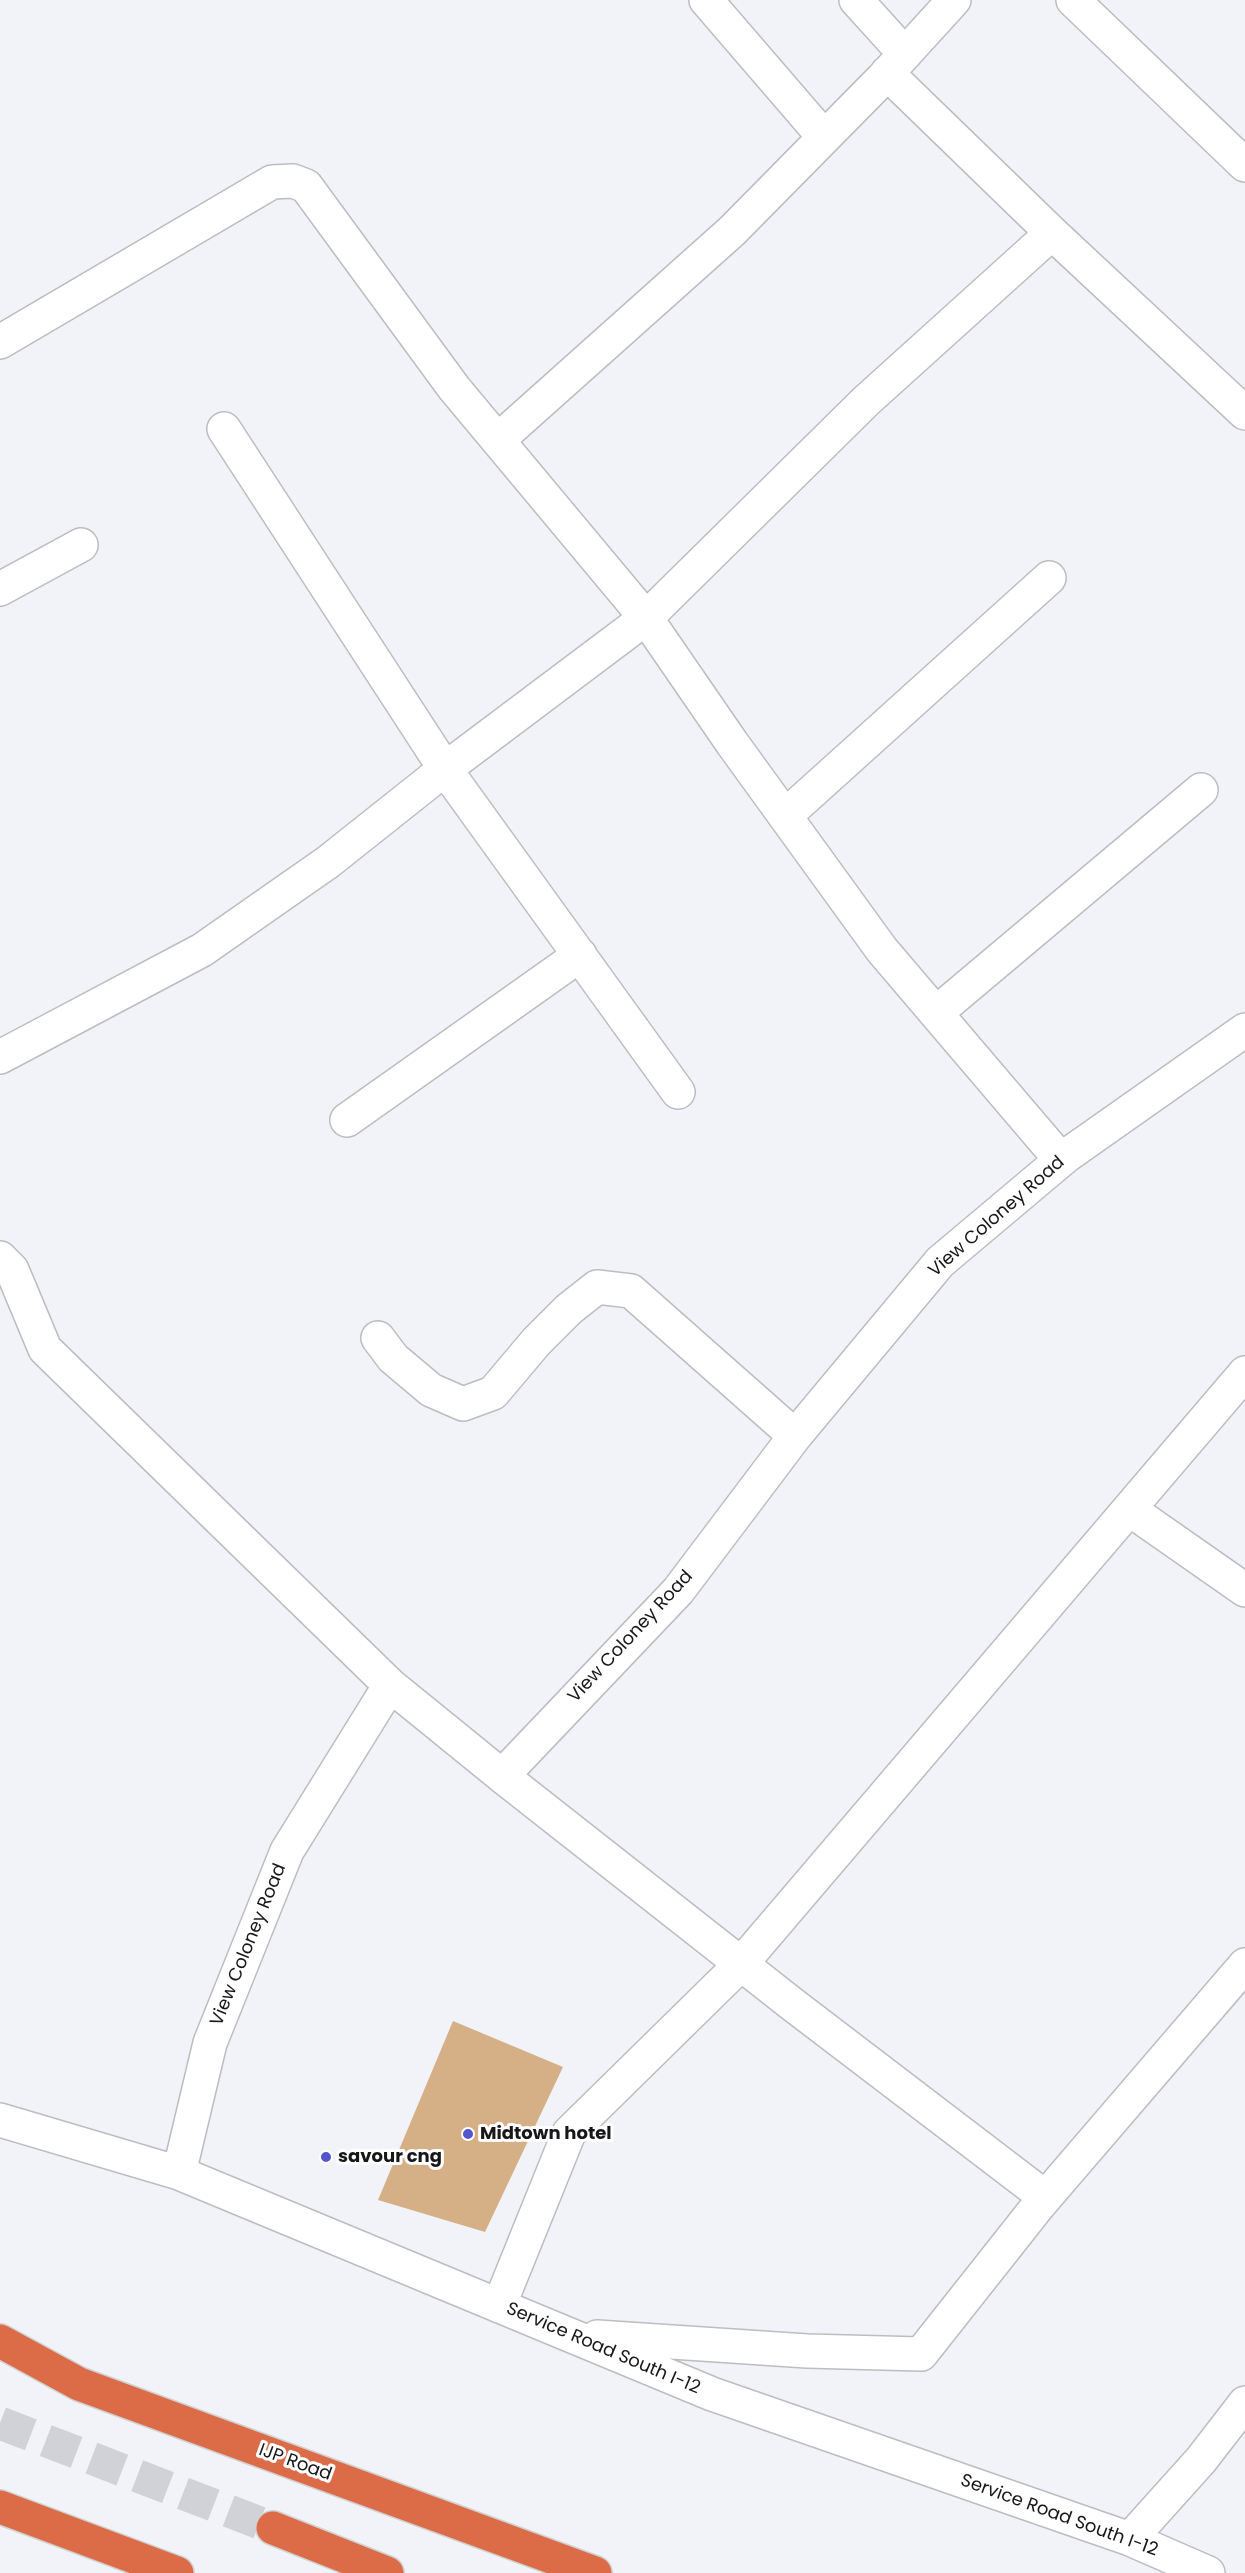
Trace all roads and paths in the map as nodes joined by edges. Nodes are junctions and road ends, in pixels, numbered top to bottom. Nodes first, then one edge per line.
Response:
1 (706, 0) edge
2 (856, 0) edge
3 (954, 0) edge
4 (1073, 0) edge
5 (896, 63) junction
6 (824, 137) junction
7 (1245, 165) edge
8 (1052, 233) junction
9 (0, 342) edge
10 (1245, 413) edge
11 (224, 429) dead end
12 (498, 440) junction
13 (81, 544) dead end
14 (1049, 578) dead end
15 (0, 589) edge
16 (646, 618) junction
17 (445, 769) junction
18 (1201, 790) dead end
19 (785, 816) junction
20 (580, 955) junction
21 (936, 1014) junction
22 (1245, 1030) edge
23 (0, 1057) edge
24 (678, 1092) dead end
25 (347, 1120) dead end
26 (1061, 1160) junction
27 (4, 1267) edge
28 (378, 1338) dead end
29 (1245, 1373) edge
30 (795, 1436) junction
31 (1129, 1509) junction
32 (1245, 1590) edge
33 (390, 1685) junction
34 (502, 1776) junction
35 (741, 1964) junction
36 (1245, 1965) edge
37 (0, 2120) edge
38 (179, 2173) junction
39 (1045, 2197) junction
40 (499, 2306) junction
41 (571, 2336) junction
42 (0, 2341) edge
43 (1245, 2403) edge
44 (0, 2508) edge
45 (273, 2528) tunnel mouth
46 (1130, 2539) junction
47 (177, 2573) edge
48 (387, 2573) edge
49 (595, 2573) edge
50 (1208, 2573) edge

1 - 6 street
2 - 5 street
3 - 5 street
4 - 7 street
5 - 6 street
5 - 8 street
6 - 12 street
8 - 10 street
8 - 16 street
9 - 12 street
11 - 17 street
12 - 16 street
13 - 15 street
14 - 19 street
16 - 17 street
16 - 19 street
17 - 20 street
17 - 23 street
18 - 21 street
19 - 21 street
20 - 24 street
20 - 25 street
21 - 26 street
22 - 26 street, View Coloney Road
26 - 30 street, View Coloney Road
27 - 33 street
28 - 30 street
29 - 31 street
30 - 34 street, View Coloney Road
31 - 32 street
31 - 35 street
33 - 34 street
33 - 38 street, View Coloney Road
34 - 35 street
35 - 39 street
35 - 40 street
36 - 39 street
37 - 38 street, Service Road South I-12
38 - 40 street, Service Road South I-12
39 - 41 street
40 - 41 street, Service Road South I-12
41 - 46 street, Service Road South I-12
42 - 49 highway, IJP Road
43 - 46 street
44 - 47 highway
45 - 48 highway
46 - 50 street, Service Road South I-12

